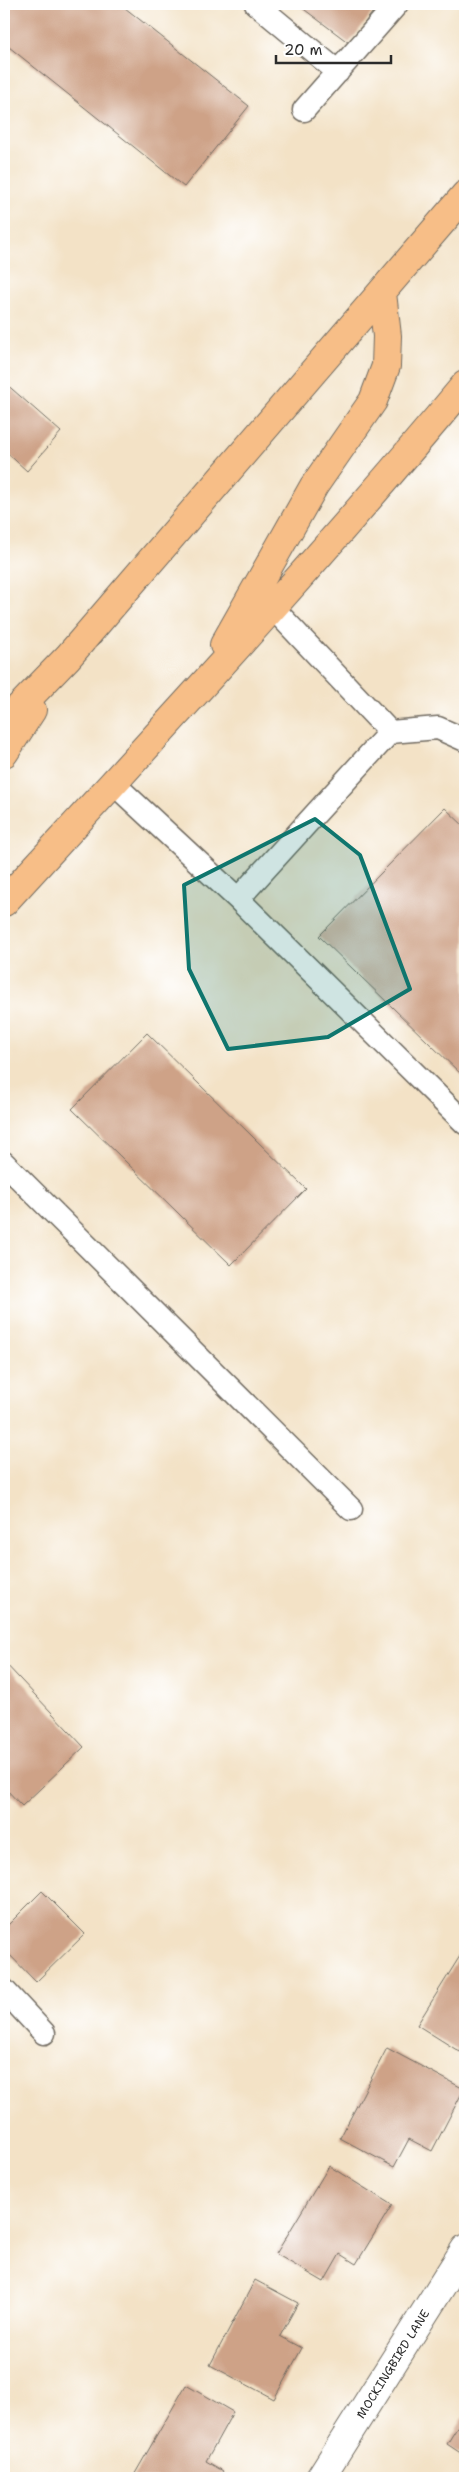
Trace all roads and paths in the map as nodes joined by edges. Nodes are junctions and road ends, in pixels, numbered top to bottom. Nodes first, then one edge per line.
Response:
1 (256, 4) edge
2 (397, 4) edge
3 (338, 72) junction
4 (304, 110) dead end
5 (465, 195) edge
6 (382, 294) junction
7 (465, 385) edge
8 (272, 607) junction
9 (68, 657) junction
10 (196, 694) junction
11 (4, 723) edge
12 (390, 732) junction
13 (465, 740) edge
14 (4, 752) edge
15 (113, 783) junction
16 (238, 900) junction
17 (4, 902) edge
18 (465, 1124) edge
19 (4, 1163) edge
20 (351, 1509) dead end
21 (4, 1990) edge
22 (44, 2032) dead end
23 (465, 2249) edge
24 (320, 2478) edge

1 - 3 lane
2 - 3 lane
3 - 4 lane
5 - 6 main road
6 - 9 main road
6 - 10 main road
7 - 8 main road
8 - 10 main road
8 - 12 lane
9 - 11 main road
9 - 14 main road
10 - 15 main road
12 - 13 lane
12 - 16 lane
15 - 16 lane
15 - 17 main road
16 - 18 lane
19 - 20 lane
21 - 22 lane
23 - 24 street, MOCKINGBIRD LANE

